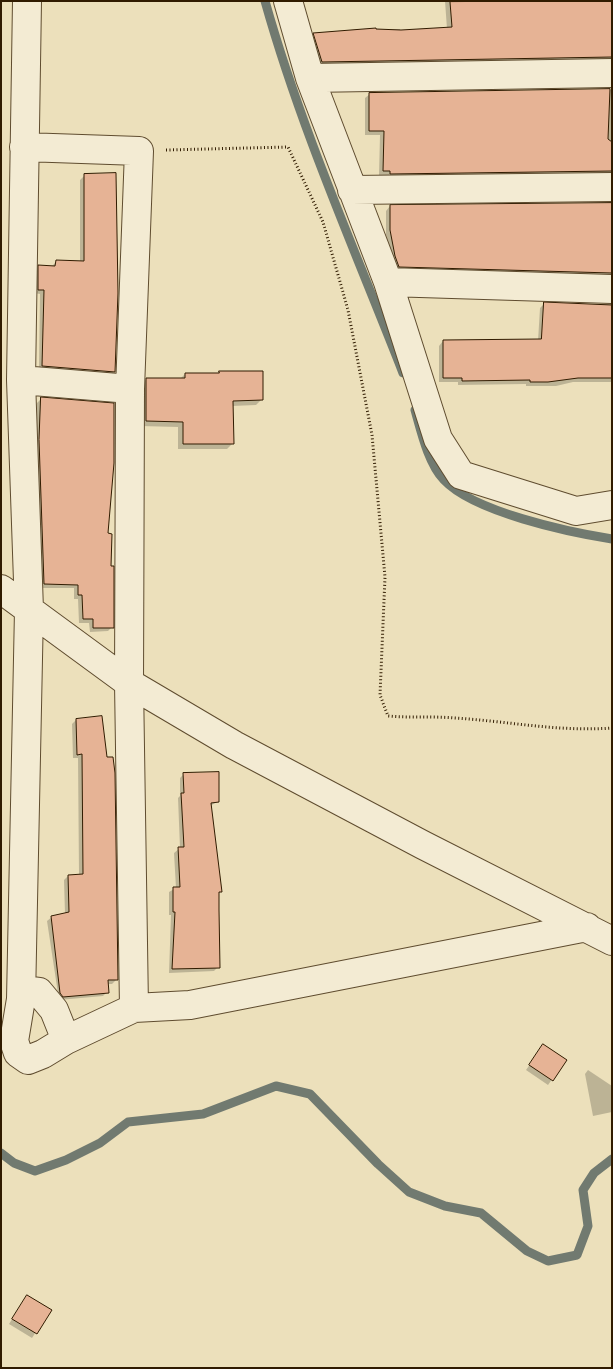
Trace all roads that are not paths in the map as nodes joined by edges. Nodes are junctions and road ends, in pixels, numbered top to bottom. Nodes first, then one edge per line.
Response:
1 (27, 1) edge
2 (288, 1) edge
3 (612, 74) edge
4 (310, 78) junction
5 (24, 148) junction
6 (612, 186) edge
7 (352, 190) junction
8 (388, 282) junction
9 (612, 289) edge
10 (21, 380) junction
11 (130, 389) junction
12 (612, 505) edge
13 (1, 589) edge
14 (29, 610) junction
15 (129, 683) junction
16 (587, 927) junction
17 (612, 941) edge
18 (21, 999) junction
19 (134, 1008) junction
20 (66, 1040) junction

1 - 5 street
2 - 4 street
3 - 4 street
4 - 7 street
5 - 10 street
5 - 11 street
6 - 7 street
7 - 8 street
8 - 9 street
8 - 12 street
10 - 11 street
10 - 14 street
11 - 15 street
13 - 14 street
14 - 15 street
14 - 18 street
15 - 16 street
15 - 19 street
16 - 17 street
16 - 19 street
18 - 20 street
18 - 20 street
19 - 20 street

